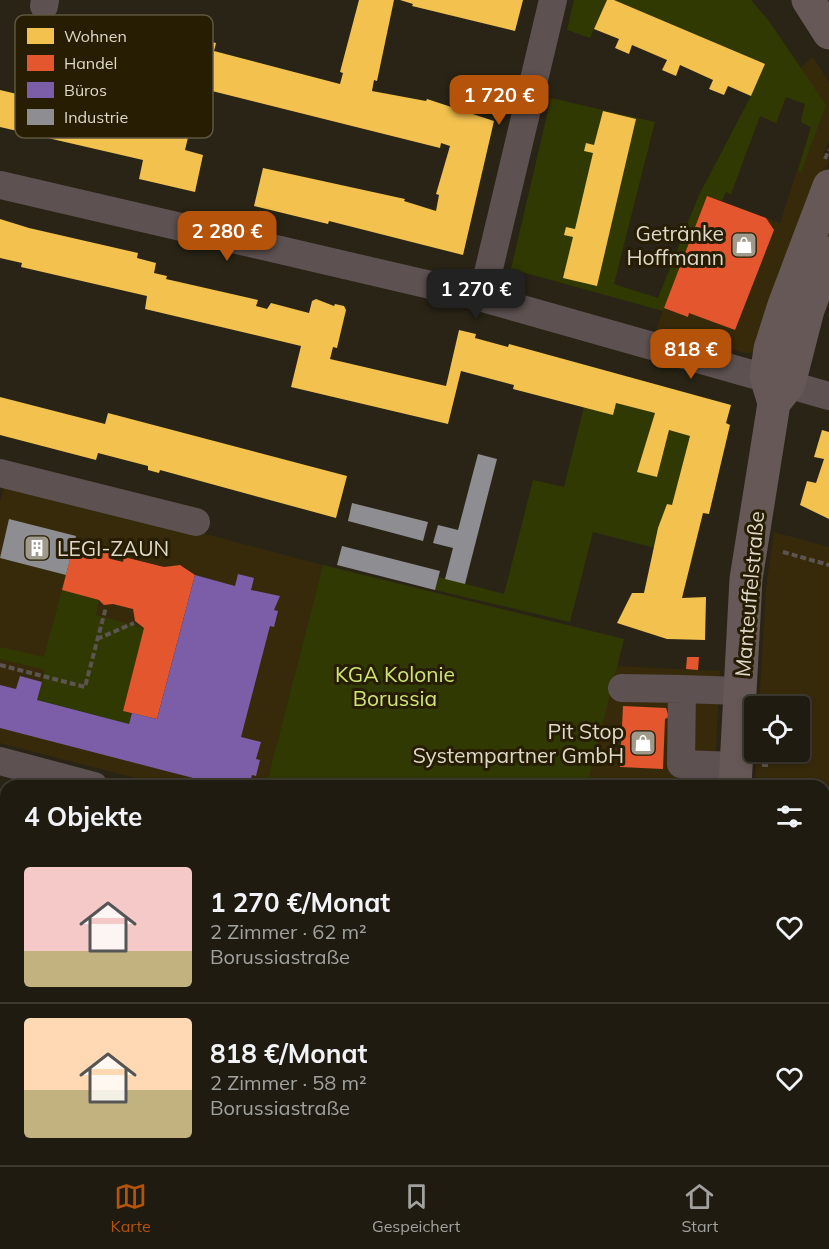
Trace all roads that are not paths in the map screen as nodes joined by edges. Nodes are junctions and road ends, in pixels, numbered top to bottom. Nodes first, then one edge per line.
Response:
1 (553, 0) edge
2 (808, 0) edge
3 (829, 33) edge
4 (827, 172) edge
5 (0, 185) edge
6 (829, 253) edge
7 (482, 298) junction
8 (776, 388) junction
9 (829, 396) edge
10 (0, 473) edge
11 (196, 522) dead end
12 (622, 688) dead end
13 (682, 689) junction
14 (740, 692) junction
15 (0, 761) edge
16 (735, 776) edge
17 (71, 780) edge

1 - 7 street
2 - 3 main road
4 - 8 main road, Manteuffelstraße
5 - 7 street
6 - 8 main road, Manteuffelstraße
7 - 8 street
8 - 9 street
8 - 14 main road, Manteuffelstraße
10 - 11 street
12 - 13 street
13 - 14 street
13 - 16 street
14 - 16 main road, Manteuffelstraße
15 - 17 street

